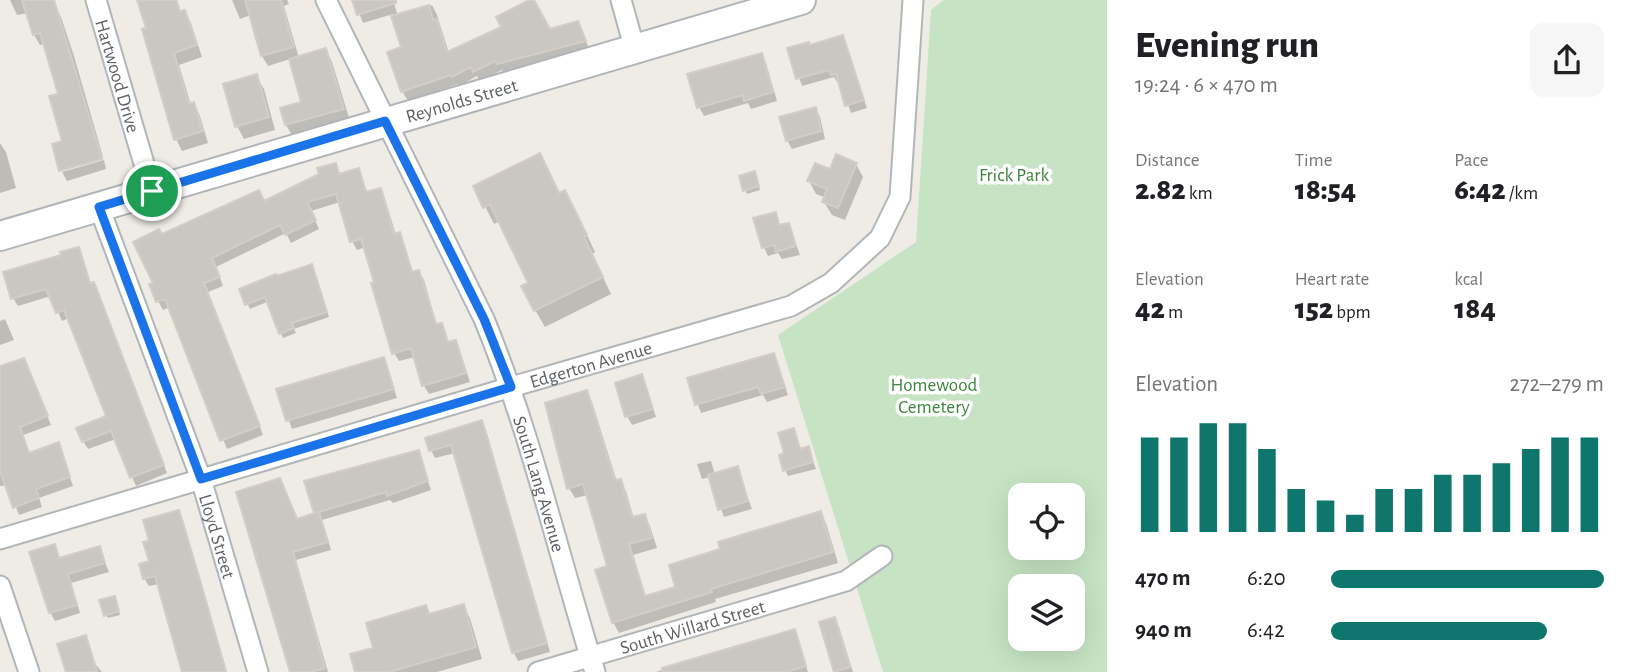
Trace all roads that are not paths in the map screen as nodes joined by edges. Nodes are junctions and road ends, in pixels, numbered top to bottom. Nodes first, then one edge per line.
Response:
1 (96, 0) edge
2 (326, 0) edge
3 (621, 0) edge
4 (801, 0) edge
5 (913, 0) edge
6 (635, 50) junction
7 (385, 121) junction
8 (152, 191) junction
9 (99, 207) junction
10 (0, 236) edge
11 (511, 387) junction
12 (201, 479) junction
13 (0, 539) edge
14 (881, 556) dead end
15 (0, 586) edge
16 (592, 664) edge
17 (29, 672) edge
18 (258, 672) edge
19 (538, 672) edge

1 - 8 street, Hartwood Drive
2 - 7 street, South Lang Avenue
3 - 6 street
4 - 6 street, Reynolds Street
5 - 11 street, Edgerton Avenue
6 - 7 street, Reynolds Street
7 - 8 street, Reynolds Street
7 - 11 street, South Lang Avenue
8 - 9 street, Reynolds Street
9 - 10 street, Reynolds Street
9 - 12 street, Lloyd Street
11 - 12 street, Edgerton Avenue
11 - 16 street, South Lang Avenue
12 - 13 street, Edgerton Avenue
12 - 18 street, Lloyd Street
14 - 16 street, South Willard Street
15 - 17 street
16 - 19 street, South Willard Street

